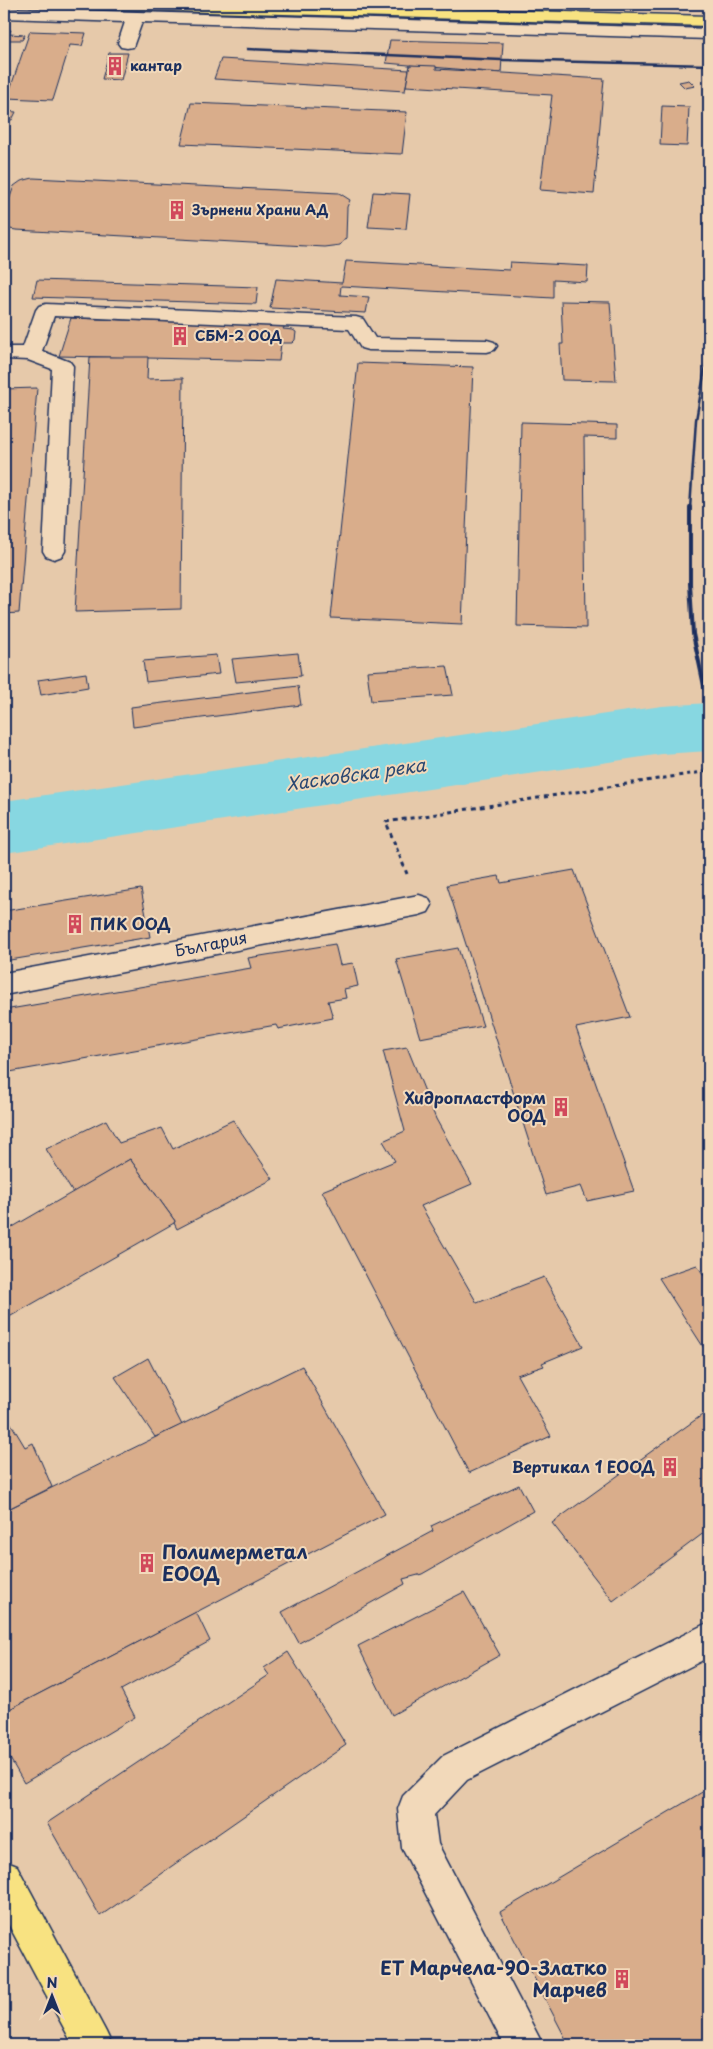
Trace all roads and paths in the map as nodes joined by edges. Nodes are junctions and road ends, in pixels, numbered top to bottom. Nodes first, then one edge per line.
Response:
1 (102, 4) edge
2 (4, 13) edge
3 (135, 17) junction
4 (709, 22) edge
5 (709, 34) edge
6 (126, 43) dead end
7 (487, 346) dead end
8 (4, 354) edge
9 (31, 354) junction
10 (54, 550) dead end
11 (709, 771) edge
12 (419, 905) joint
13 (4, 984) edge
14 (709, 1639) edge
15 (4, 1879) edge
16 (94, 2045) edge
17 (524, 2045) edge

1 - 4 main road
2 - 3 street
3 - 5 street
3 - 6 street
7 - 9 street
8 - 9 street
9 - 10 street
11 - 12 path
12 - 13 street, България
14 - 17 street
15 - 16 main road

